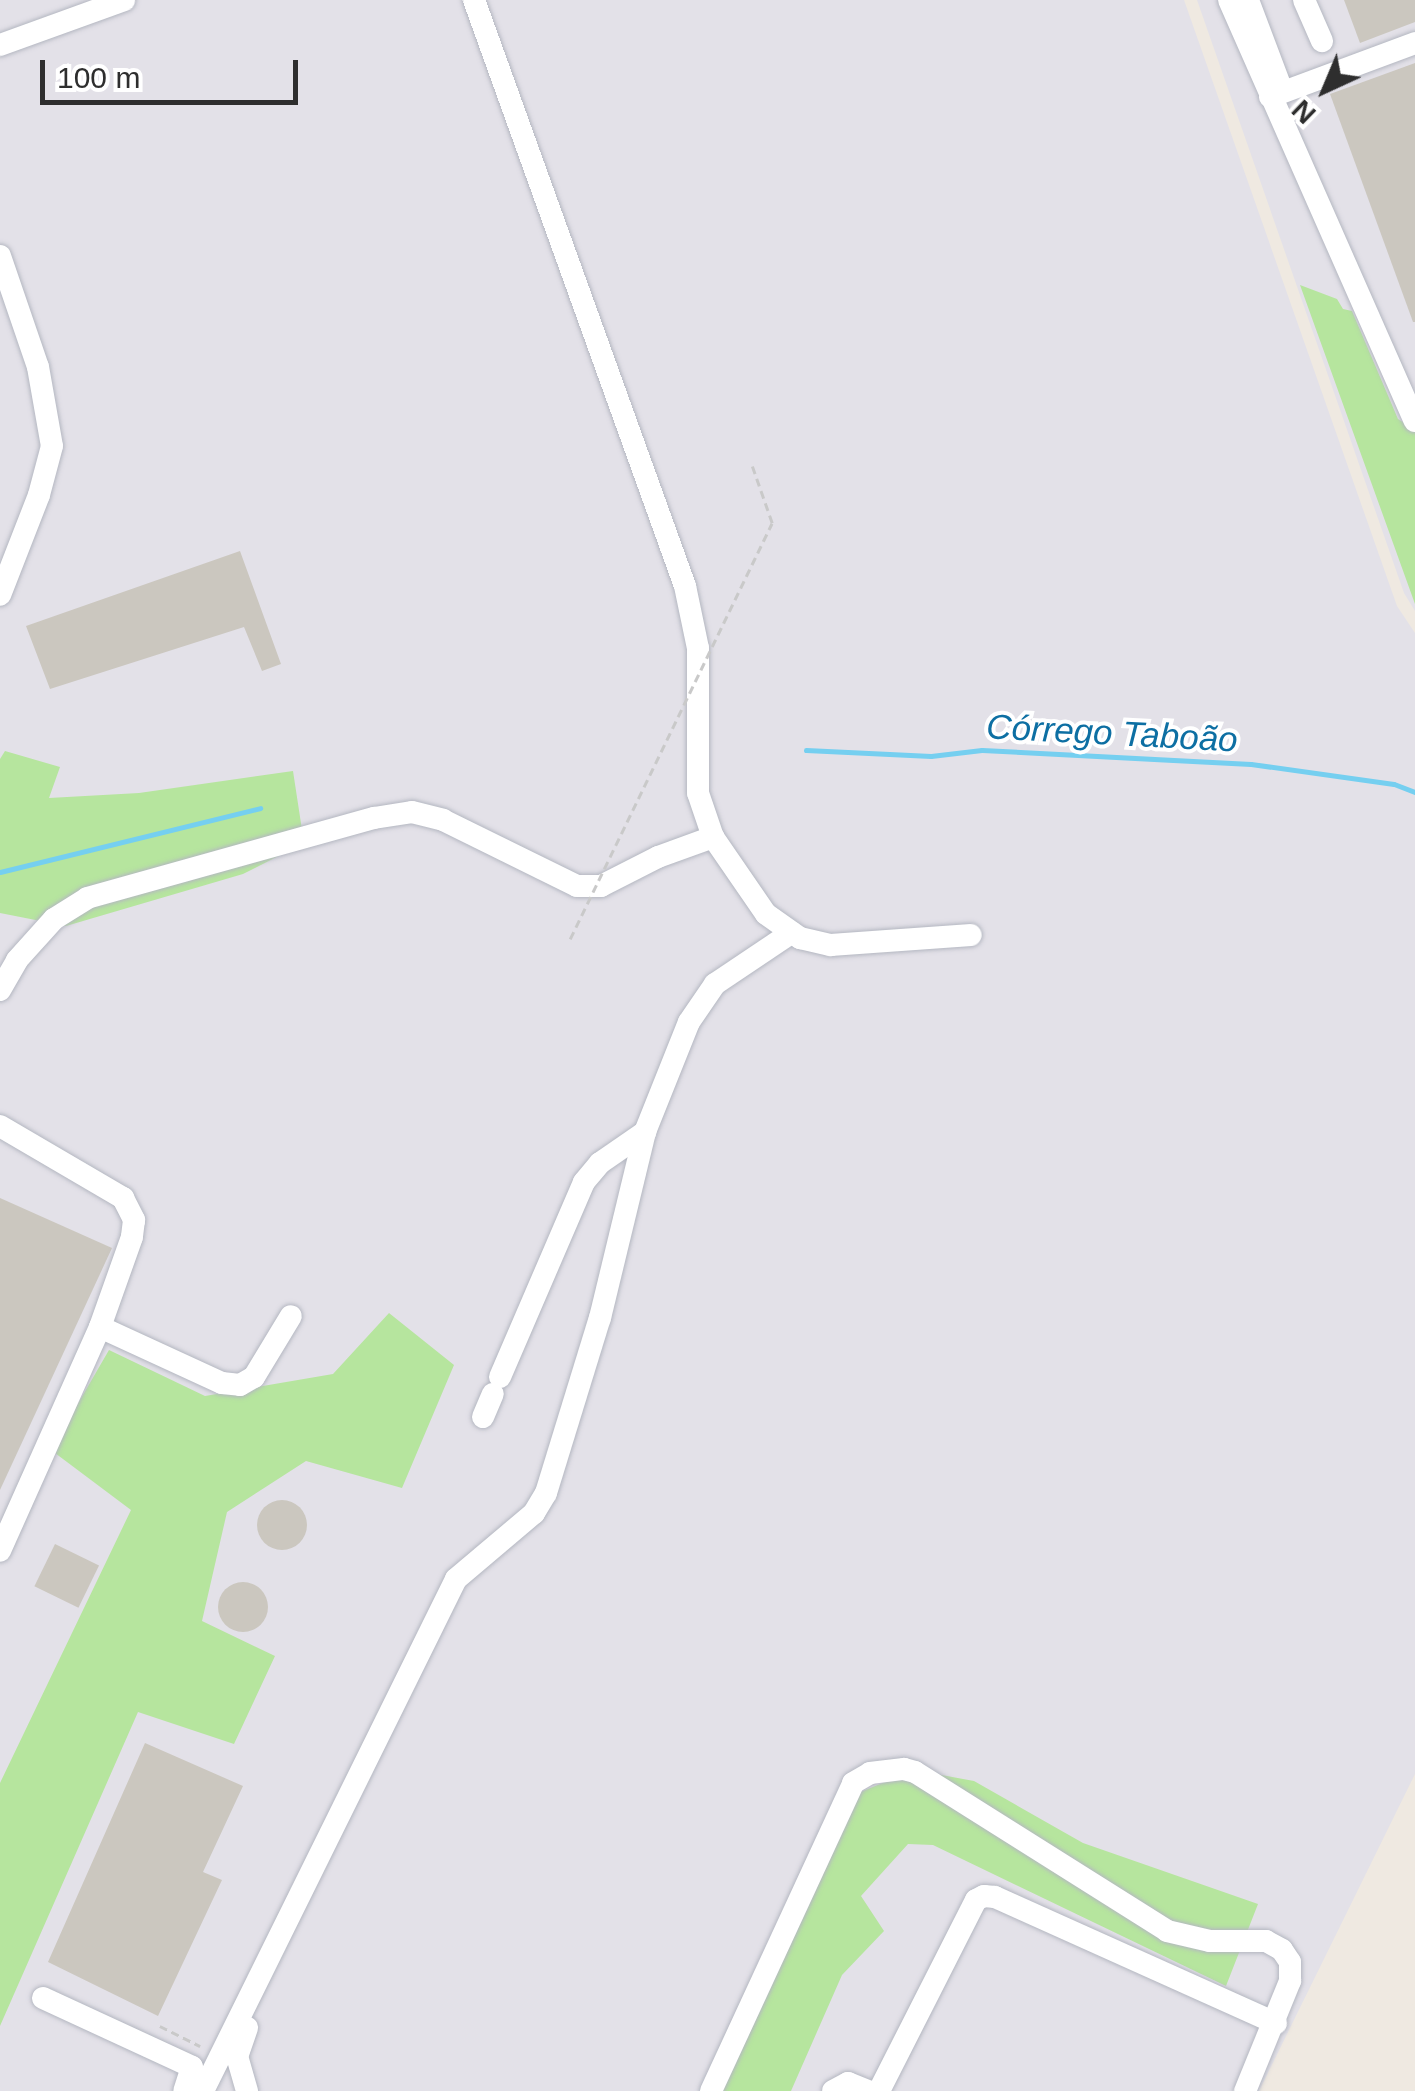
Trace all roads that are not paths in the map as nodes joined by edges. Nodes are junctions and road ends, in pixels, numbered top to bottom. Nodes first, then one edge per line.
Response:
1 (124, 0) edge
2 (474, 0) edge
3 (1229, 0) edge
4 (1248, 0) edge
5 (1304, 0) edge
6 (1322, 41) dead end
7 (1415, 43) edge
8 (0, 45) edge
9 (1278, 100) junction
10 (0, 256) edge
11 (1415, 422) edge
12 (0, 595) edge
13 (713, 838) junction
14 (791, 932) junction
15 (970, 935) dead end
16 (0, 990) edge
17 (0, 1126) edge
18 (645, 1132) junction
19 (291, 1316) dead end
20 (100, 1327) junction
21 (483, 1417) dead end
22 (0, 1551) edge
23 (283, 1925) junction
24 (43, 1998) dead end
25 (1276, 2023) junction
26 (241, 2089) edge
27 (184, 2091) edge
28 (203, 2091) edge
29 (711, 2091) edge
30 (833, 2091) edge
31 (868, 2091) edge
32 (878, 2091) edge
33 (1245, 2091) edge

1 - 8 lane
2 - 13 lane
3 - 9 lane
4 - 9 lane
5 - 6 lane
7 - 9 lane
9 - 11 lane
10 - 12 lane
13 - 14 lane
13 - 16 lane
14 - 15 lane
14 - 18 lane
17 - 20 lane
18 - 21 lane
18 - 23 lane
19 - 20 lane
20 - 22 lane
23 - 26 lane
23 - 28 lane
24 - 27 lane
25 - 29 lane
25 - 32 lane
25 - 33 lane
30 - 31 lane

